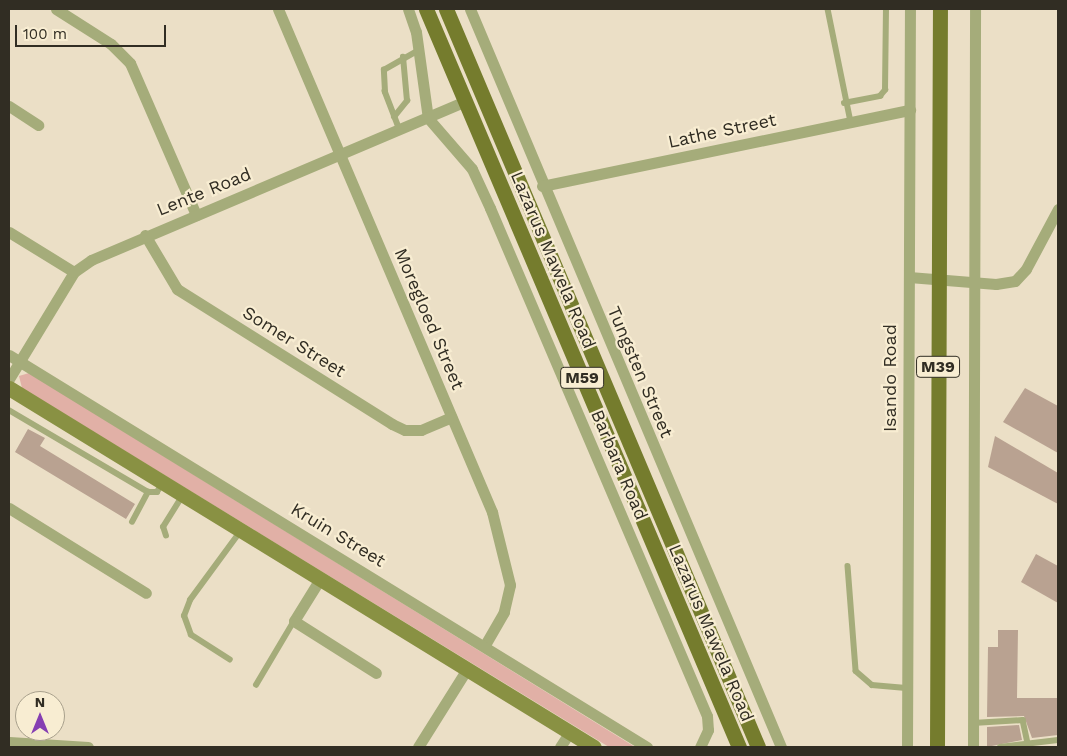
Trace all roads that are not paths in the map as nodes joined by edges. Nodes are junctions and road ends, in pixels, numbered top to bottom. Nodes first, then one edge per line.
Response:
1 (56, 9) edge
2 (278, 9) edge
3 (408, 9) edge
4 (426, 9) edge
5 (446, 9) edge
6 (470, 9) edge
7 (828, 9) edge
8 (886, 9) edge
9 (910, 9) edge
10 (940, 9) edge
11 (975, 9) edge
12 (459, 40) junction
13 (419, 50) junction
14 (403, 57) junction
15 (465, 101) junction
16 (844, 103) junction
17 (9, 106) edge
18 (910, 110) junction
19 (394, 117) junction
20 (428, 118) junction
21 (851, 122) junction
22 (38, 125) dead end
23 (399, 129) junction
24 (340, 154) junction
25 (542, 186) junction
26 (1058, 209) edge
27 (196, 215) junction
28 (9, 232) edge
29 (145, 235) junction
30 (74, 272) junction
31 (909, 276) junction
32 (938, 278) junction
33 (976, 280) junction
34 (9, 355) edge
35 (19, 362) junction
36 (9, 379) edge
37 (9, 388) edge
38 (9, 410) edge
39 (452, 417) junction
40 (107, 448) junction
41 (98, 463) junction
42 (163, 482) junction
43 (148, 492) junction
44 (183, 495) junction
45 (9, 508) edge
46 (132, 522) dead end
47 (241, 530) junction
48 (166, 536) dead end
49 (848, 566) dead end
50 (320, 578) junction
51 (146, 592) dead end
52 (294, 622) junction
53 (484, 646) junction
54 (230, 660) dead end
55 (467, 669) junction
56 (376, 673) dead end
57 (256, 685) dead end
58 (906, 688) junction
59 (973, 724) junction
60 (569, 733) junction
61 (1058, 740) edge
62 (9, 742) edge
63 (1028, 744) junction
64 (88, 747) edge
65 (418, 747) edge
66 (560, 747) edge
67 (594, 747) edge
68 (647, 747) edge
69 (700, 747) edge
70 (739, 747) edge
71 (758, 747) edge
72 (781, 747) edge
73 (907, 747) edge
74 (937, 747) edge
75 (973, 747) edge
76 (1000, 747) edge

1 - 27 street
2 - 24 street, Moregloed Street
3 - 13 street
4 - 15 main road, Lazarus Mawela Road / M59
5 - 12 main road, Lazarus Mawela Road / M59
6 - 25 street, Tungsten Street
7 - 16 lane
8 - 16 lane
9 - 18 street, Isando Road
10 - 32 main road, M39
11 - 33 street
12 - 15 main road
12 - 71 main road, Lazarus Mawela Road / M59
13 - 14 lane
13 - 20 street
14 - 19 lane
14 - 19 lane
15 - 20 street, Lente Road
15 - 70 main road, Lazarus Mawela Road / M59
16 - 21 lane
17 - 22 street
18 - 21 street, Lathe Street
18 - 31 street, Isando Road
19 - 23 lane
20 - 23 street, Lente Road
20 - 69 street, Barbara Road
21 - 25 street, Lathe Street
23 - 24 street, Lente Road
24 - 27 street, Lente Road
24 - 39 street, Moregloed Street
25 - 72 street, Tungsten Street
26 - 33 street
27 - 29 street, Lente Road
28 - 30 street
29 - 30 street, Lente Road
29 - 39 street, Somer Street
30 - 35 street
31 - 32 street
31 - 58 street, Isando Road
32 - 33 street
32 - 74 main road, M39
33 - 59 street
34 - 35 street, Kruin Street
35 - 36 street
35 - 53 street, Kruin Street
37 - 40 main road
38 - 41 lane
39 - 53 street, Moregloed Street
40 - 41 lane
40 - 42 main road
41 - 43 lane
42 - 43 lane
42 - 44 main road
43 - 46 lane
44 - 47 main road
44 - 48 lane
45 - 51 street
47 - 50 main road
47 - 54 lane
49 - 58 lane
50 - 52 street
50 - 55 main road
52 - 56 street
52 - 57 lane
53 - 68 street, Kruin Street
55 - 60 main road
55 - 65 street
58 - 73 street, Isando Road
59 - 63 lane
59 - 75 street
60 - 66 street
60 - 67 main road
61 - 63 lane
62 - 64 street
63 - 76 lane

